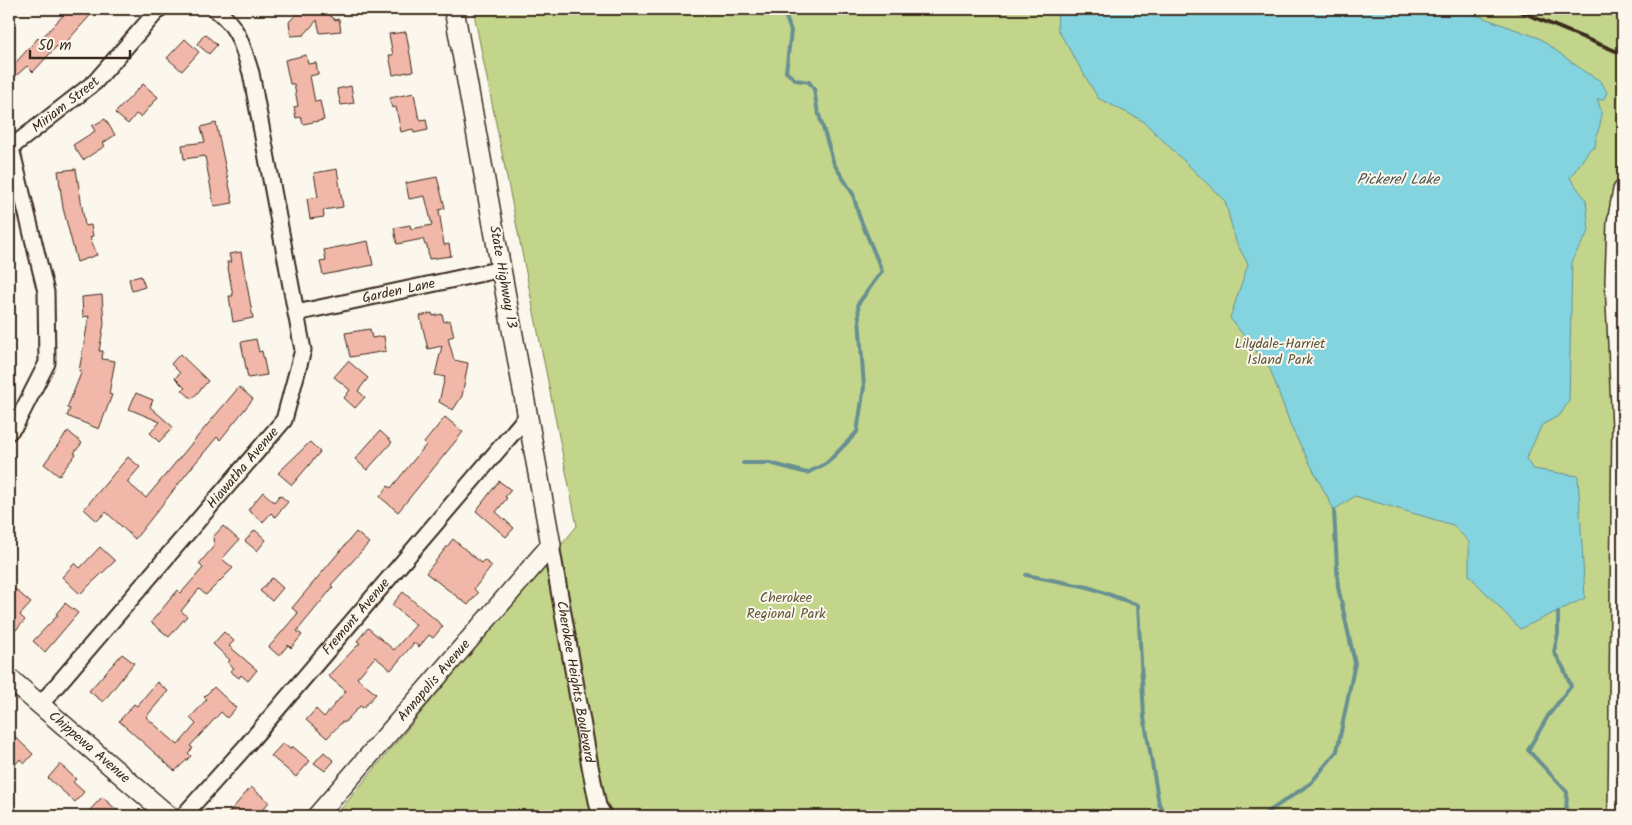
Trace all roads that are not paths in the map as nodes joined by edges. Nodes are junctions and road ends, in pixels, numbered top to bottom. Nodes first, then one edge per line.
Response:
1 (159, 9) edge
2 (215, 9) edge
3 (454, 9) edge
4 (10, 149) edge
5 (1623, 190) edge
6 (502, 269) junction
7 (296, 313) junction
8 (528, 415) junction
9 (9, 432) edge
10 (551, 545) junction
11 (9, 678) edge
12 (40, 705) junction
13 (169, 816) edge
14 (183, 816) edge
15 (317, 816) edge
16 (604, 816) edge
17 (1618, 816) edge

1 - 4 street, Miriam Street
2 - 7 street, Hiawatha Avenue
3 - 6 street, State Highway 13
4 - 9 street
5 - 17 street
6 - 7 street, Garden Lane
6 - 8 street, State Highway 13
7 - 12 street, Hiawatha Avenue
8 - 10 street, State Highway 13
8 - 14 street, Fremont Avenue
10 - 15 street, Annapolis Avenue
10 - 16 street, Cherokee Heights Boulevard
11 - 12 street, Chippewa Avenue
12 - 13 street, Chippewa Avenue

